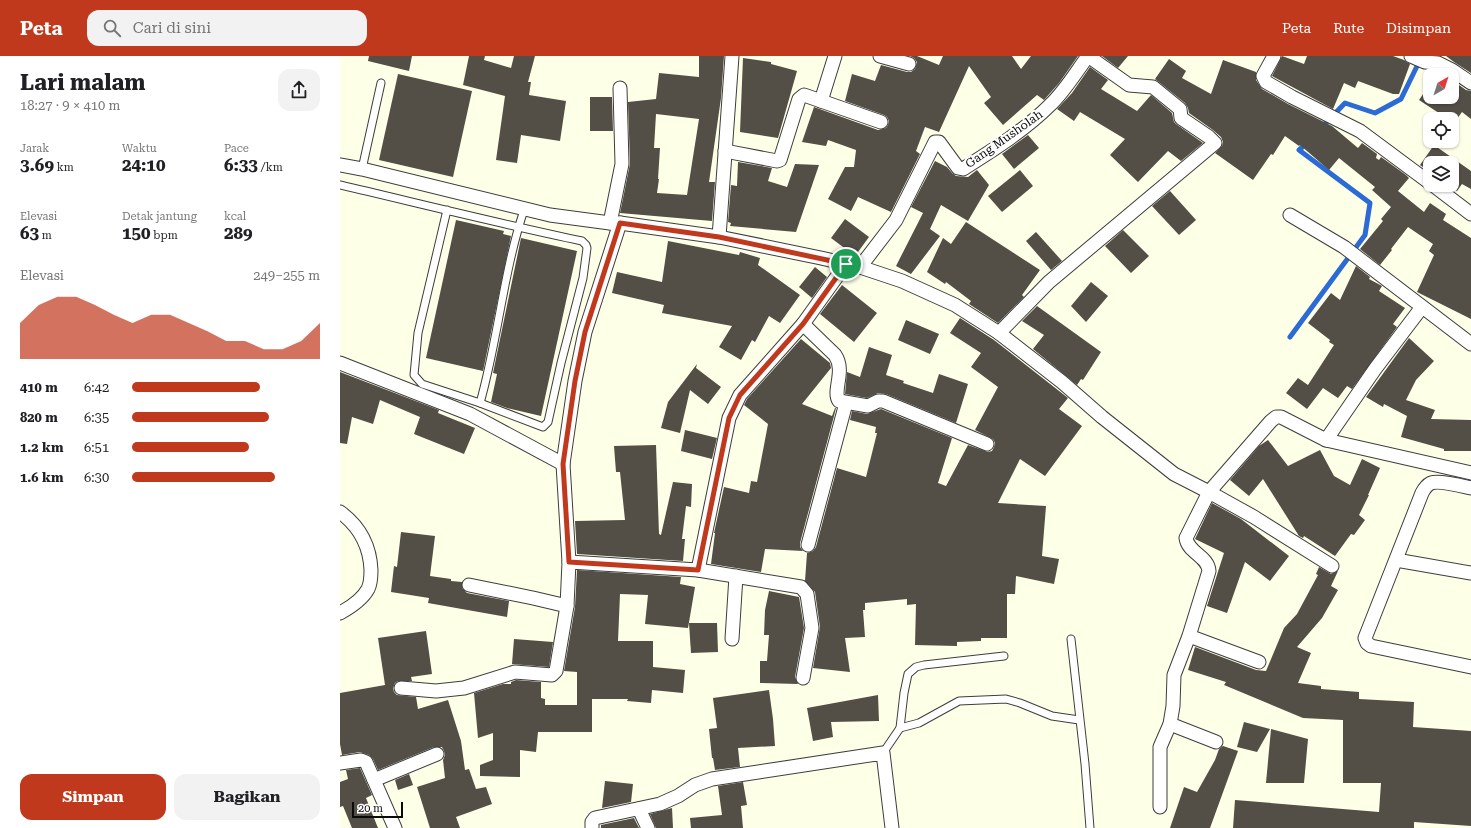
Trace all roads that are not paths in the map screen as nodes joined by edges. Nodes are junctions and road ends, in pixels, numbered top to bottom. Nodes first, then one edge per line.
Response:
1 (732, 56) edge
2 (835, 56) edge
3 (880, 56) edge
4 (1088, 56) edge
5 (1274, 56) edge
6 (1417, 58) edge
7 (909, 64) dead end
8 (382, 83) dead end
9 (1471, 83) edge
10 (620, 88) dead end
11 (821, 101) junction
12 (881, 122) dead end
13 (725, 151) junction
14 (340, 165) edge
15 (362, 169) junction
16 (1423, 177) edge
17 (340, 185) edge
18 (1442, 192) edge
19 (447, 210) junction
20 (524, 210) junction
21 (1471, 214) edge
22 (1290, 215) dead end
23 (615, 223) junction
24 (518, 228) junction
25 (719, 237) junction
26 (846, 264) junction
27 (860, 267) junction
28 (1422, 307) junction
29 (803, 324) junction
30 (999, 333) junction
31 (1471, 344) edge
32 (340, 363) edge
33 (480, 403) junction
34 (846, 403) junction
35 (1326, 440) junction
36 (987, 444) dead end
37 (563, 464) junction
38 (1471, 473) edge
39 (1471, 488) edge
40 (1209, 492) junction
41 (340, 512) edge
42 (808, 545) dead end
43 (1396, 560) junction
44 (569, 562) junction
45 (1332, 566) dead end
46 (698, 570) junction
47 (1471, 573) edge
48 (736, 576) junction
49 (469, 585) dead end
50 (567, 606) junction
51 (340, 614) edge
52 (1189, 636) junction
53 (732, 639) dead end
54 (1072, 639) dead end
55 (1004, 656) dead end
56 (1259, 662) dead end
57 (1471, 666) edge
58 (803, 678) dead end
59 (401, 688) dead end
60 (1079, 720) junction
61 (1170, 724) junction
62 (900, 728) junction
63 (1216, 742) dead end
64 (883, 753) junction
65 (437, 754) dead end
66 (340, 763) edge
67 (374, 780) junction
68 (1160, 807) dead end
69 (639, 809) junction
70 (395, 828) edge
71 (592, 828) edge
72 (648, 828) edge
73 (892, 828) edge
74 (1090, 828) edge

1 - 13 street
2 - 11 street
3 - 7 street
4 - 27 street, Gang Musholah
4 - 30 street
5 - 16 street
6 - 9 street
8 - 15 lane
10 - 23 street
11 - 12 street
11 - 13 street
13 - 25 street
14 - 15 street
15 - 20 street
17 - 19 lane
18 - 21 street
19 - 24 lane
19 - 33 lane
20 - 23 street
20 - 24 lane
22 - 28 street
23 - 25 street
23 - 37 street
24 - 33 lane
24 - 33 lane
25 - 26 street
26 - 27 street
26 - 29 street
27 - 30 street
28 - 31 street
28 - 35 street
29 - 34 street
29 - 46 street
30 - 40 street
32 - 37 street
34 - 36 street
34 - 42 street
35 - 38 street
35 - 40 street
37 - 44 street
39 - 43 street
40 - 45 street
40 - 52 street
41 - 51 street
43 - 47 street
43 - 57 street
44 - 46 street
44 - 50 street
46 - 48 street
48 - 53 street
48 - 58 street
49 - 50 street
50 - 59 street
52 - 56 street
52 - 61 street
54 - 60 lane
55 - 62 lane
60 - 62 lane
60 - 74 lane
61 - 63 street
61 - 68 street
62 - 64 lane
64 - 69 street
64 - 73 street
65 - 67 street
66 - 67 street
67 - 70 street
69 - 71 street
69 - 72 street

